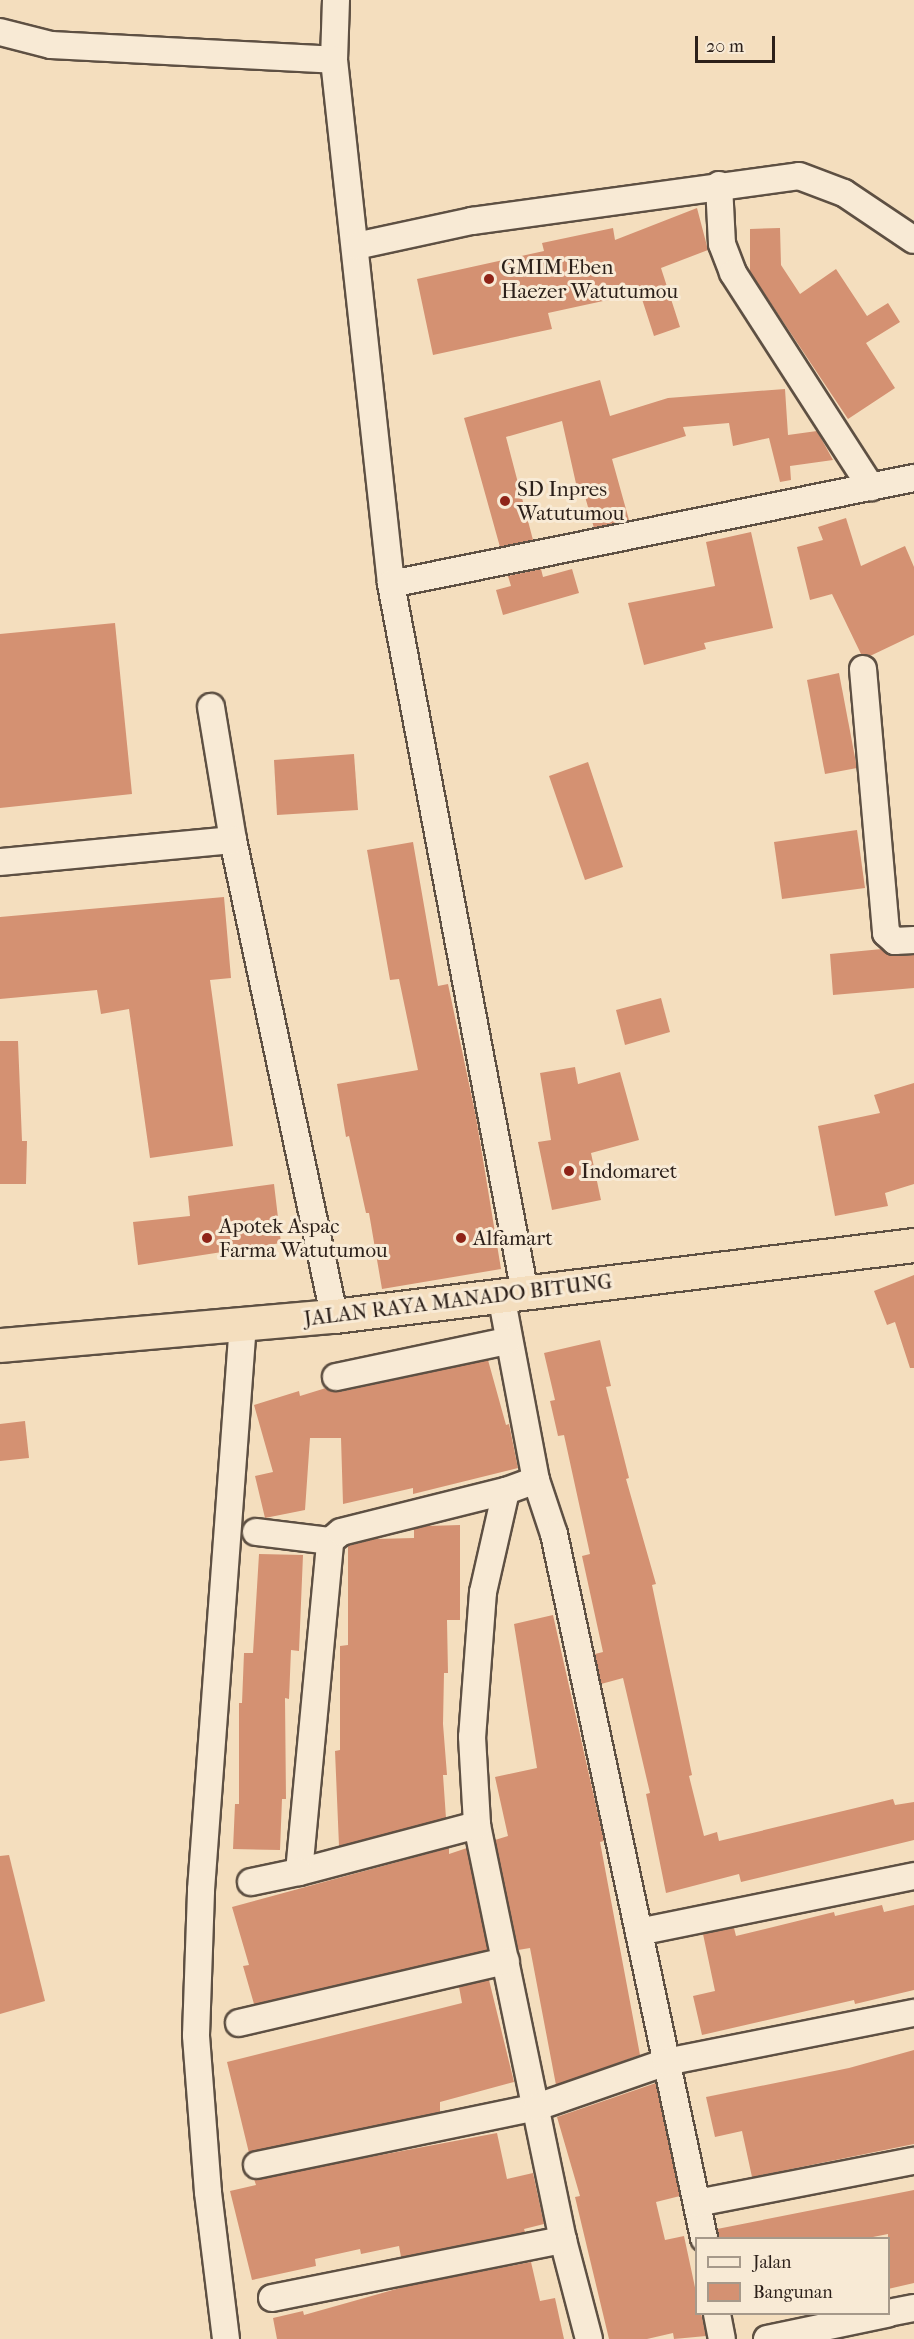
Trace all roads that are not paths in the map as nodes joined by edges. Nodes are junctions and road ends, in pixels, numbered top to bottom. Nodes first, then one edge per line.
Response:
1 (336, 0) edge
2 (0, 32) edge
3 (334, 60) junction
4 (719, 186) junction
5 (914, 240) edge
6 (356, 246) junction
7 (914, 478) edge
8 (871, 487) junction
9 (391, 584) junction
10 (863, 669) dead end
11 (211, 707) dead end
12 (232, 840) junction
13 (0, 862) edge
14 (914, 940) edge
15 (914, 1246) edge
16 (513, 1294) junction
17 (334, 1316) junction
18 (243, 1324) junction
19 (507, 1341) junction
20 (0, 1345) edge
21 (336, 1377) dead end
22 (536, 1480) junction
23 (506, 1491) junction
24 (256, 1532) dead end
25 (330, 1541) junction
26 (477, 1825) junction
27 (299, 1872) junction
28 (914, 1876) edge
29 (250, 1882) dead end
30 (639, 1932) junction
31 (506, 1961) junction
32 (914, 2013) edge
33 (239, 2023) dead end
34 (666, 2062) junction
35 (537, 2107) junction
36 (914, 2161) edge
37 (257, 2165) dead end
38 (697, 2202) junction
39 (704, 2237) edge
40 (563, 2240) junction
41 (272, 2298) dead end
42 (914, 2308) edge
43 (890, 2313) edge
44 (717, 2315) edge
45 (879, 2315) edge
46 (226, 2339) edge
47 (589, 2339) edge
48 (722, 2339) edge
49 (767, 2339) edge

1 - 3 street
2 - 3 street
3 - 6 street
4 - 5 street
4 - 6 street
4 - 8 street
6 - 9 street
7 - 8 street
8 - 9 street
9 - 16 street
10 - 14 street
11 - 12 street
12 - 13 street
12 - 17 street
15 - 16 highway, JALAN RAYA MANADO BITUNG
16 - 17 highway, JALAN RAYA MANADO BITUNG
16 - 19 street
17 - 18 highway, JALAN RAYA MANADO BITUNG
18 - 20 highway, JALAN RAYA MANADO BITUNG
18 - 46 street
19 - 21 street
19 - 22 street
22 - 23 street
22 - 30 street
23 - 25 street
23 - 26 street
24 - 25 street
25 - 27 street
26 - 27 street
26 - 31 street
27 - 29 street
28 - 30 street
30 - 34 street
31 - 33 street
31 - 35 street
32 - 34 street
34 - 35 street
34 - 38 street
35 - 37 street
35 - 40 street
36 - 38 street
38 - 39 street
40 - 41 street
40 - 47 street
42 - 43 street
44 - 48 street
45 - 49 street

